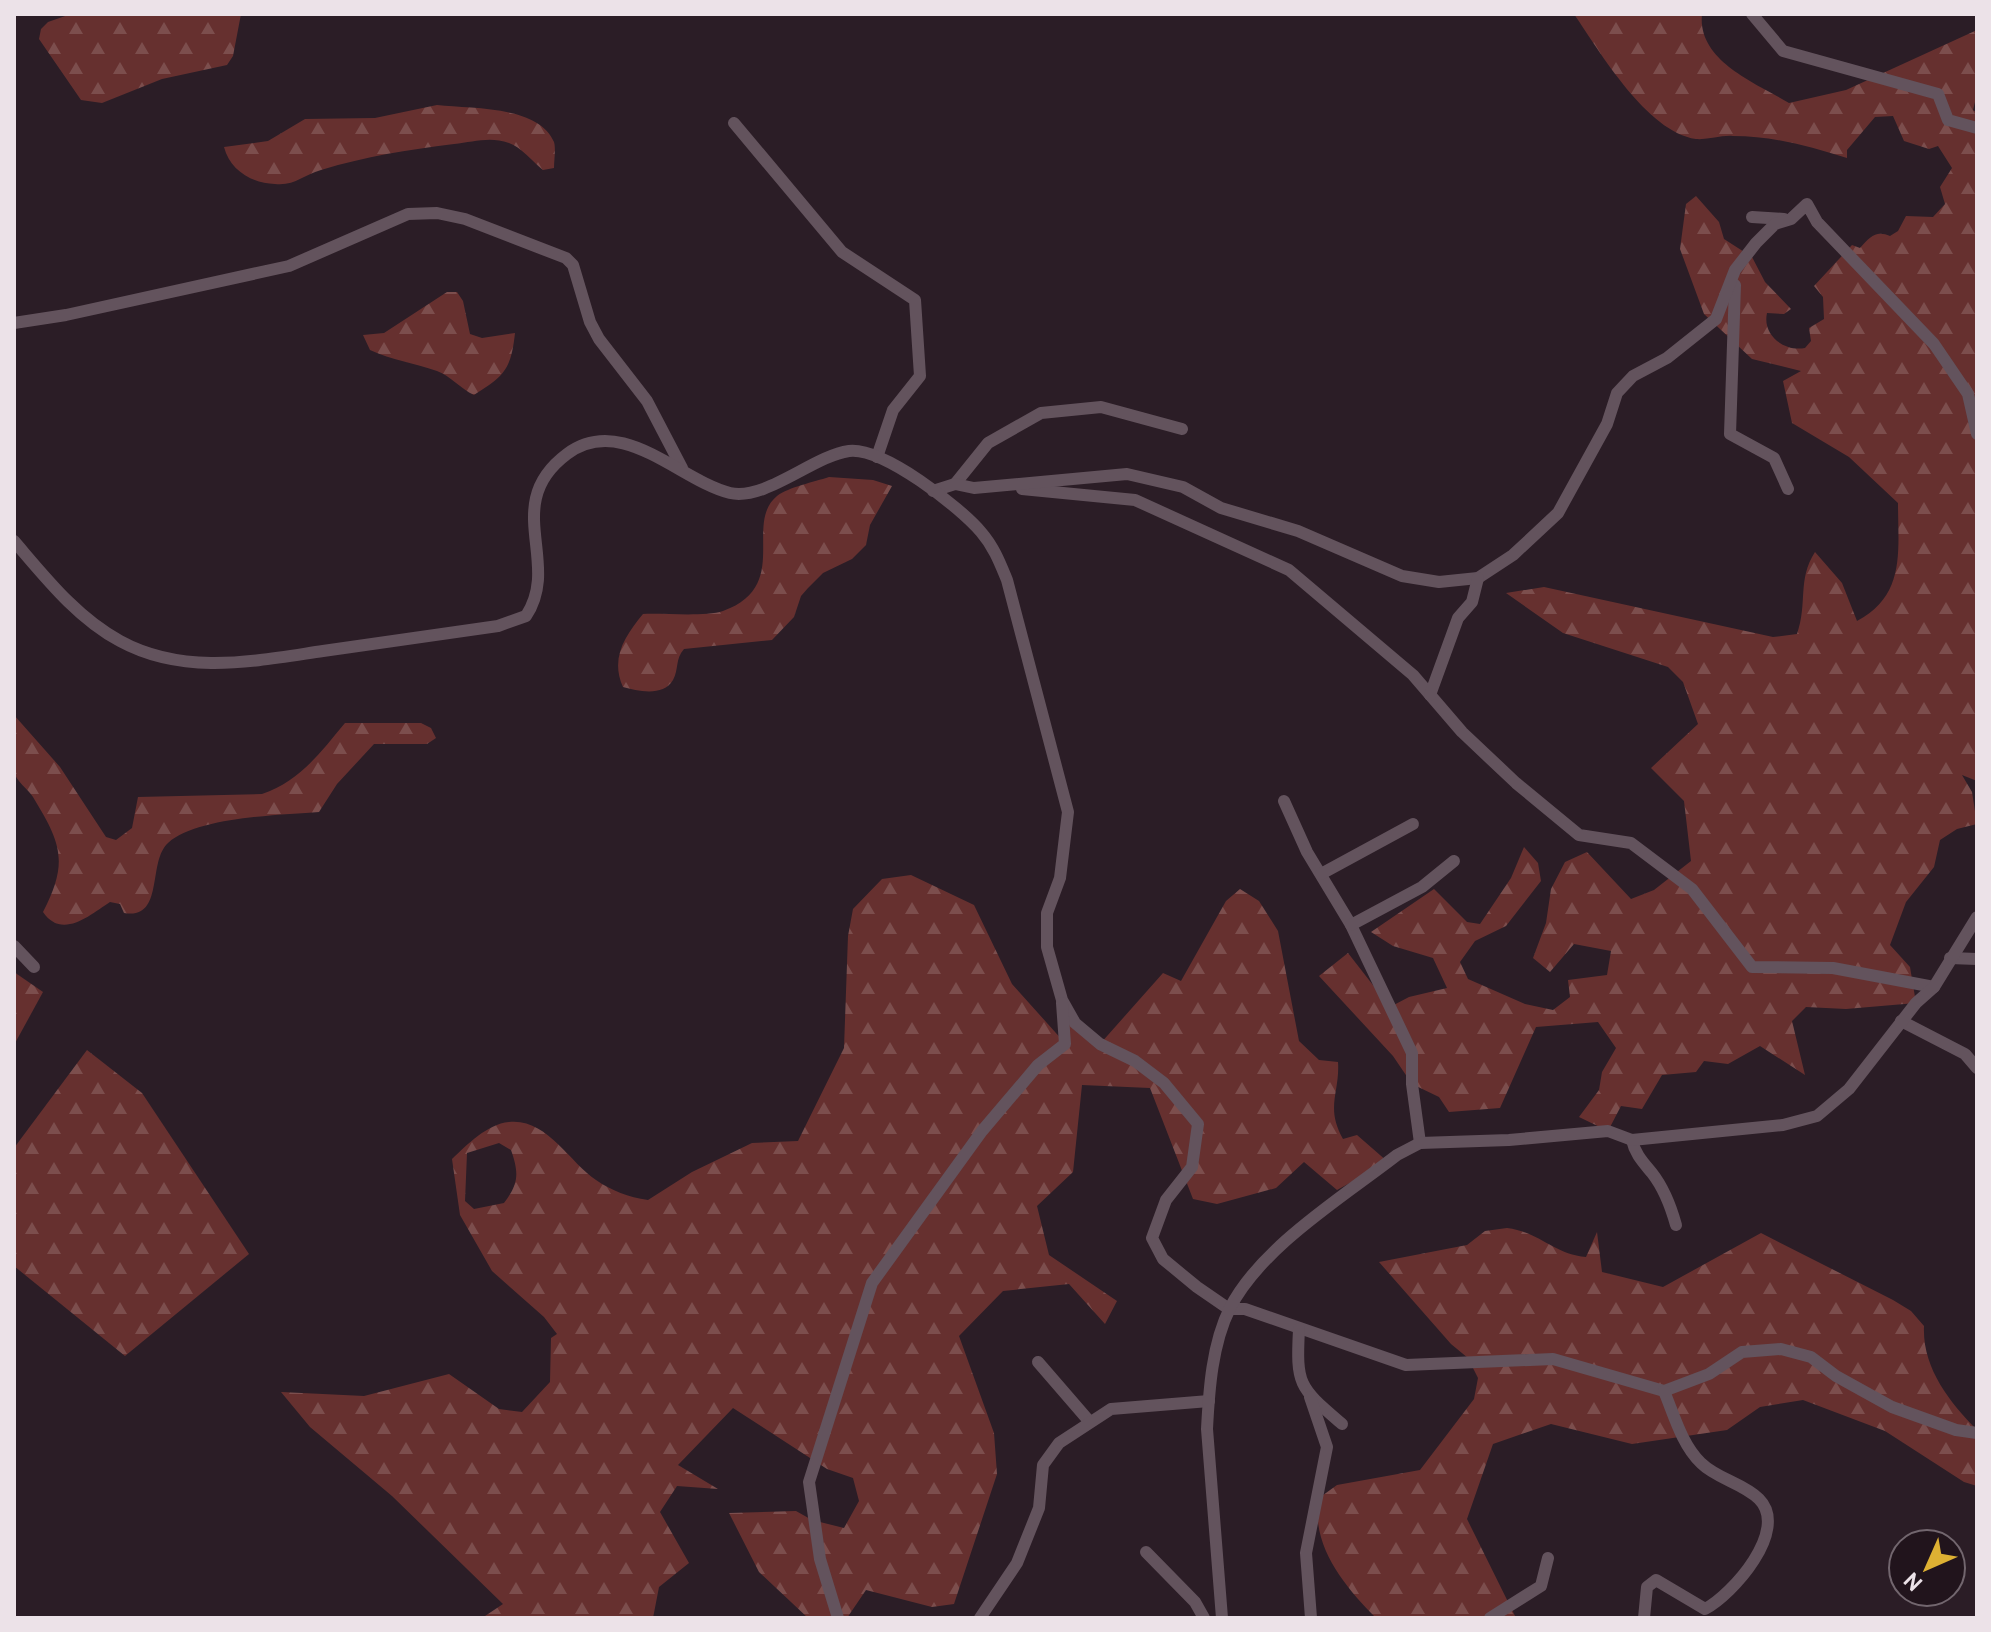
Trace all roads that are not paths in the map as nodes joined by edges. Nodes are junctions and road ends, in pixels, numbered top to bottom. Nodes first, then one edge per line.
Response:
1 (1752, 14) edge
2 (734, 123) dead end
3 (1977, 128) edge
4 (1752, 217) dead end
5 (1791, 219) junction
6 (1735, 270) junction
7 (14, 323) edge
8 (1973, 390) edge
9 (1182, 429) dead end
10 (1977, 434) edge
11 (877, 457) junction
12 (682, 468) junction
13 (955, 484) junction
14 (979, 485) junction
15 (1788, 489) dead end
16 (933, 491) junction
17 (14, 541) edge
18 (1478, 578) junction
19 (1430, 695) junction
20 (1284, 801) dead end
21 (1413, 824) dead end
22 (1454, 861) dead end
23 (1321, 874) junction
24 (1977, 917) edge
25 (1351, 925) junction
26 (14, 946) edge
27 (1950, 958) junction
28 (1977, 959) edge
29 (34, 967) dead end
30 (1934, 987) junction
31 (1062, 1000) junction
32 (1901, 1021) junction
33 (1977, 1068) edge
34 (1632, 1140) junction
35 (1420, 1143) junction
36 (1676, 1225) dead end
37 (1229, 1309) junction
38 (1299, 1329) junction
39 (1038, 1362) dead end
40 (1664, 1391) junction
41 (1310, 1397) junction
42 (1209, 1401) junction
43 (1089, 1421) junction
44 (1977, 1421) edge
45 (1342, 1424) dead end
46 (1973, 1434) edge
47 (1146, 1552) dead end
48 (1548, 1558) dead end
49 (838, 1618) edge
50 (980, 1618) edge
51 (1204, 1618) edge
52 (1222, 1618) edge
53 (1311, 1618) edge
54 (1490, 1618) edge
55 (1644, 1618) edge

1 - 3 street
2 - 11 street
4 - 5 street
5 - 6 street
5 - 8 street
6 - 15 street
6 - 18 street
7 - 12 street
8 - 10 street
9 - 13 street
11 - 12 street
11 - 16 street
12 - 17 street
13 - 14 street
13 - 16 street
14 - 18 street
14 - 19 street
16 - 31 street
18 - 19 street
19 - 30 street
20 - 23 street
21 - 23 street
22 - 25 street
23 - 25 street
24 - 27 street
25 - 35 street
26 - 29 street
27 - 28 street
27 - 30 street
30 - 32 street
31 - 37 street
31 - 49 street
32 - 33 street
32 - 34 street
34 - 35 street
34 - 36 street
35 - 37 street
37 - 38 street
37 - 42 street
38 - 40 street
38 - 41 street
39 - 43 street
40 - 46 street
40 - 55 street
41 - 45 street
41 - 53 street
42 - 43 street
42 - 52 street
43 - 50 street
44 - 46 street
47 - 51 street
48 - 54 street

